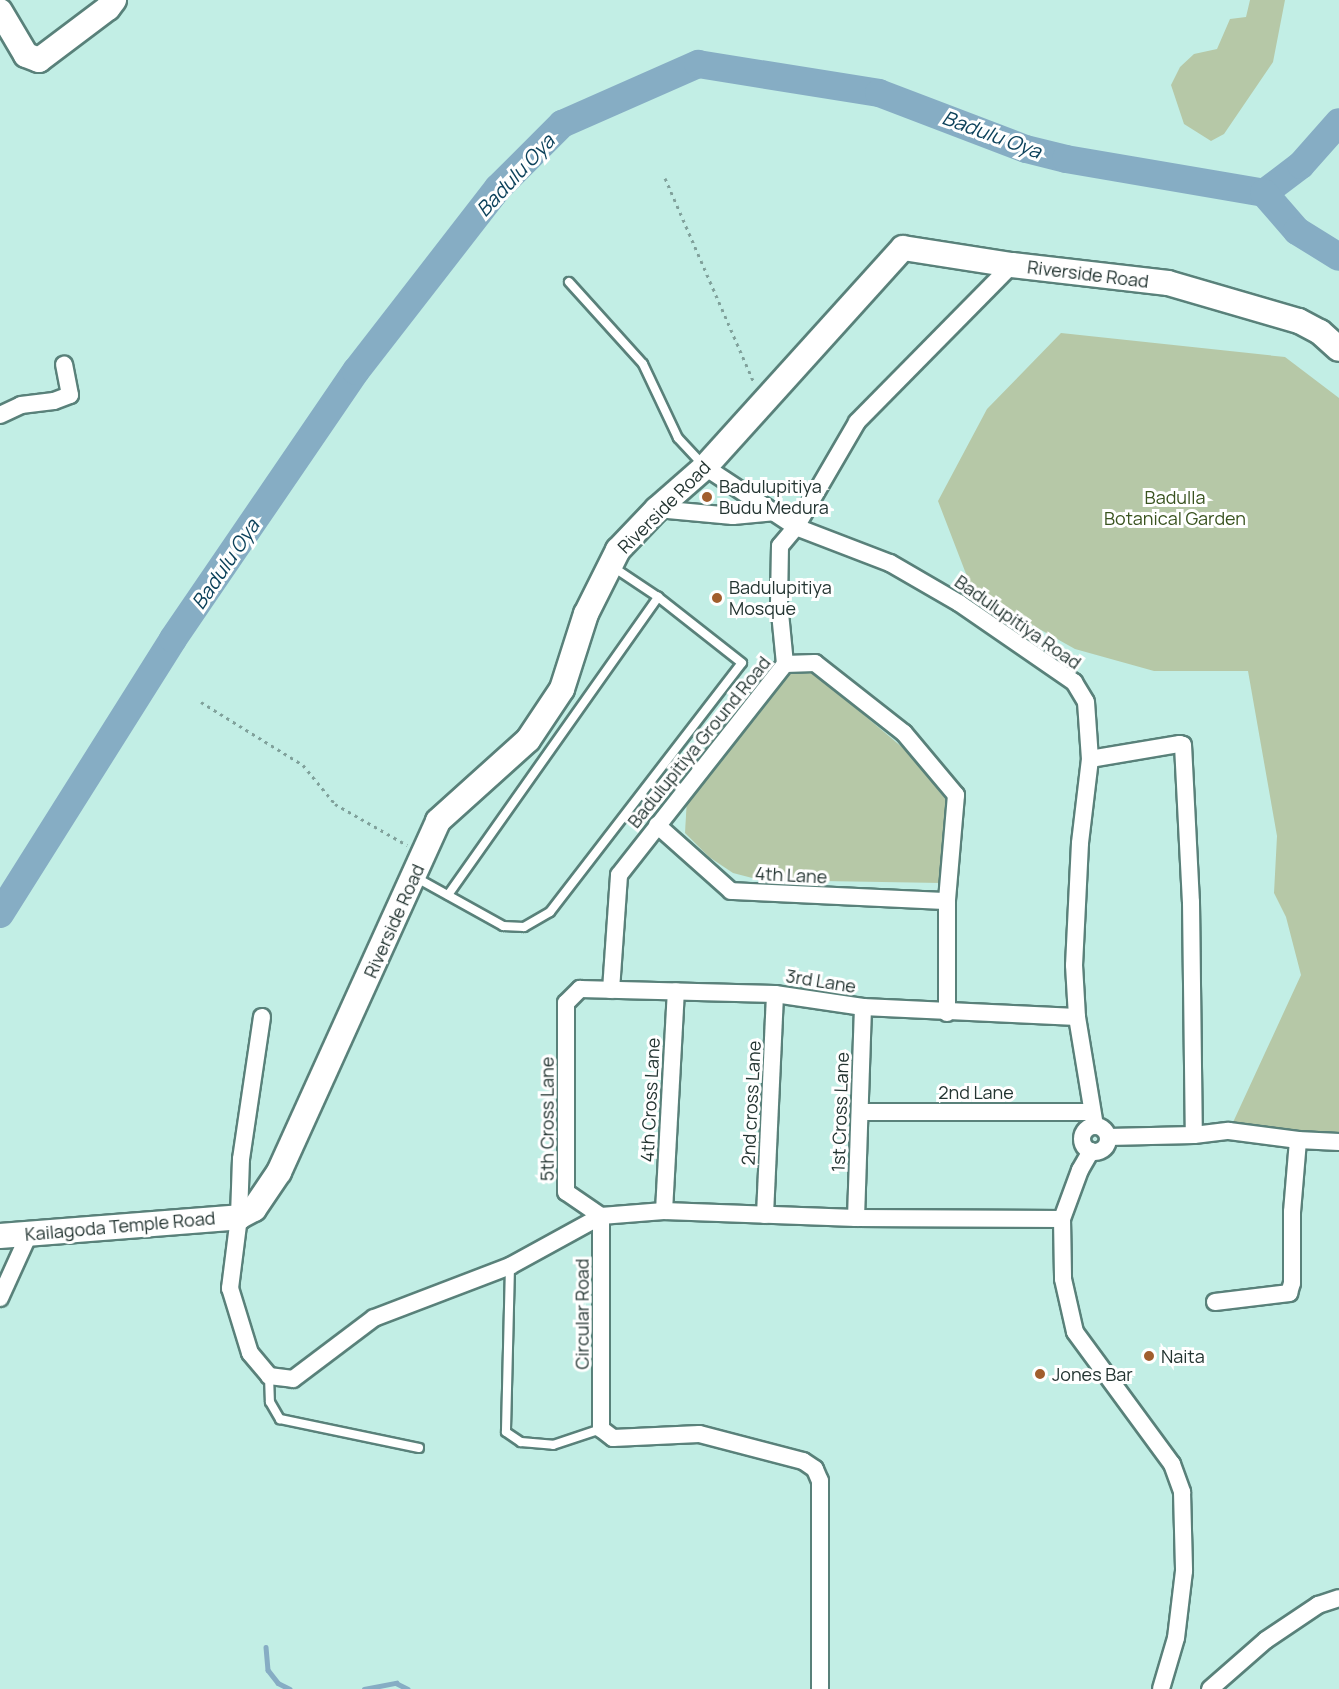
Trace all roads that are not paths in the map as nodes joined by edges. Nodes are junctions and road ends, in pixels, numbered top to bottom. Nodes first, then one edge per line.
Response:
1 (114, 0) edge
2 (0, 11) edge
3 (1012, 265) junction
4 (569, 282) dead end
5 (1339, 348) edge
6 (64, 365) dead end
7 (0, 415) edge
8 (705, 467) junction
9 (657, 509) junction
10 (776, 512) junction
11 (796, 527) junction
12 (610, 565) junction
13 (658, 597) junction
14 (785, 664) junction
15 (1090, 759) junction
16 (657, 825) junction
17 (420, 866) junction
18 (448, 895) junction
19 (947, 901) junction
20 (611, 990) junction
21 (675, 991) junction
22 (775, 994) junction
23 (566, 1003) joint
24 (863, 1007) junction
25 (947, 1013) junction
26 (262, 1017) dead end
27 (1077, 1017) junction
28 (860, 1112) junction
29 (1098, 1125) junction
30 (1194, 1135) junction
31 (1298, 1140) junction
32 (1339, 1142) edge
33 (664, 1211) junction
34 (765, 1215) junction
35 (601, 1216) junction
36 (239, 1217) junction
37 (856, 1218) junction
38 (1062, 1220) junction
39 (29, 1234) junction
40 (0, 1236) edge
41 (510, 1266) junction
42 (0, 1298) edge
43 (1215, 1302) dead end
44 (269, 1376) junction
45 (601, 1430) junction
46 (418, 1448) dead end
47 (1339, 1598) edge
48 (820, 1689) edge
49 (1161, 1689) edge
50 (1210, 1689) edge

1 - 2 street
3 - 5 street, Riverside Road
3 - 8 street, Riverside Road
3 - 11 street
4 - 8 lane
6 - 7 street
8 - 9 street, Riverside Road
8 - 10 street, Badulupitiya Road
9 - 10 street
9 - 12 street, Riverside Road
10 - 11 street, Badulupitiya Road
11 - 14 street
11 - 15 street, Badulupitiya Road
12 - 13 lane
12 - 17 street, Riverside Road
13 - 18 lane
13 - 18 lane
14 - 16 street, Badulupitiya Ground Road
14 - 19 street, Badulupitiya Ground Road
15 - 27 street, Badulupitiya Road
15 - 30 street
16 - 19 street, 4th Lane
16 - 20 street, Badulupitiya Ground Road
17 - 18 lane
17 - 36 street, Riverside Road
19 - 25 street, Badulupitiya Ground Road
20 - 21 street, 3rd Lane
20 - 23 street, 3rd Lane
21 - 22 street, 3rd Lane
21 - 33 street, 4th Cross Lane
22 - 24 street, 3rd Lane
22 - 34 street, 2nd cross Lane
23 - 35 street, 5th Cross Lane
24 - 25 street, 3rd Lane
24 - 28 street, 1st Cross Lane
25 - 27 street, 3rd Lane
26 - 36 street
27 - 29 street, Badulupitiya Road
28 - 29 street, 2nd Lane
28 - 37 street, 1st Cross Lane
29 - 30 street, 2nd Lane
29 - 38 street
30 - 31 street, 2nd Lane
31 - 32 street, 2nd Lane
31 - 43 street
33 - 34 street
33 - 35 street
34 - 37 street
35 - 41 street
35 - 45 street, Circular Road
36 - 39 street, Kailagoda Temple Road
36 - 44 street
37 - 38 street
38 - 49 street
39 - 40 street, Kailagoda Temple Road
39 - 42 street
41 - 44 street
41 - 45 lane
44 - 46 lane
45 - 48 street
47 - 50 street

